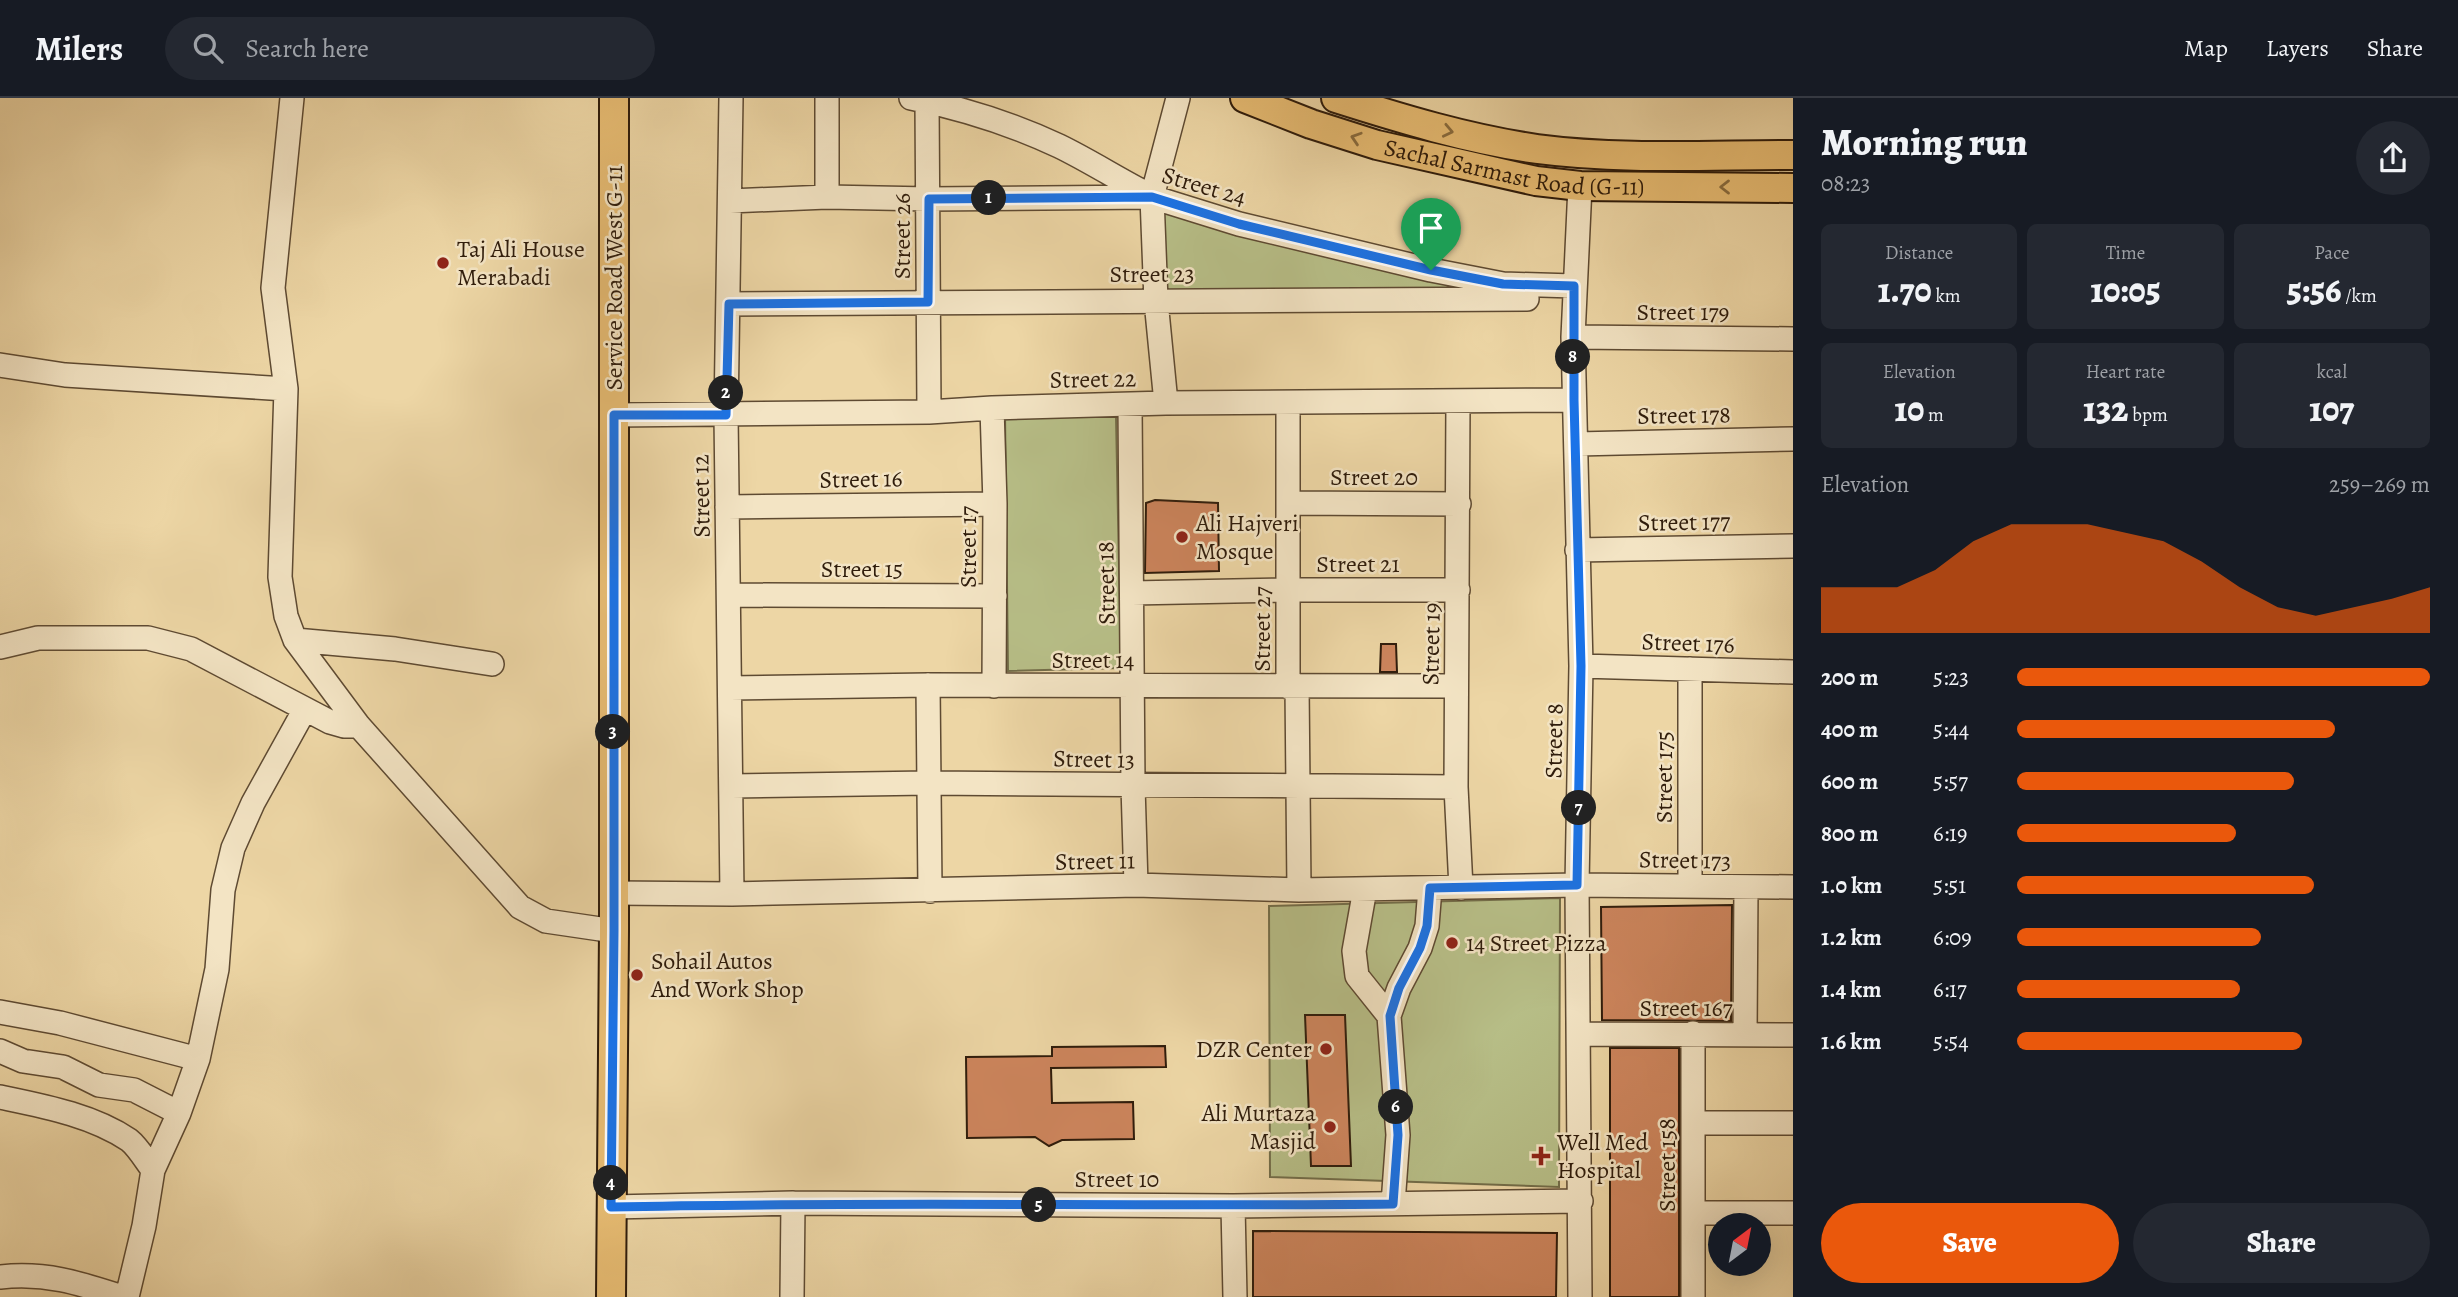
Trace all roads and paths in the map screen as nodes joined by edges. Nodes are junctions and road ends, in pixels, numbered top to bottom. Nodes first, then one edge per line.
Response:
1 (292, 98) edge
2 (614, 98) edge
3 (731, 98) edge
4 (827, 98) edge
5 (1178, 98) edge
6 (1245, 98) edge
7 (1336, 98) edge
8 (919, 100) edge
9 (1315, 111) edge
10 (1793, 155) edge
11 (1580, 186) junction
12 (1793, 188) edge
13 (827, 197) junction
14 (1152, 197) junction
15 (929, 199) junction
16 (730, 201) junction
17 (1574, 292) junction
18 (1156, 301) junction
19 (928, 302) junction
20 (729, 304) junction
21 (1573, 337) junction
22 (1793, 339) edge
23 (0, 365) edge
24 (286, 389) junction
25 (1574, 400) junction
26 (1458, 401) junction
27 (1166, 403) junction
28 (1288, 404) junction
29 (1130, 405) junction
30 (992, 408) junction
31 (929, 412) junction
32 (614, 415) junction
33 (726, 415) junction
34 (1793, 439) edge
35 (1577, 444) junction
36 (1288, 503) junction
37 (995, 504) junction
38 (1459, 504) junction
39 (727, 507) junction
40 (1793, 547) edge
41 (1577, 550) junction
42 (1289, 590) junction
43 (1458, 590) junction
44 (1132, 593) junction
45 (729, 595) junction
46 (995, 596) junction
47 (295, 640) junction
48 (0, 647) edge
49 (492, 664) dead end
50 (1581, 666) junction
51 (1690, 669) junction
52 (1793, 672) edge
53 (928, 685) junction
54 (993, 686) junction
55 (1292, 686) junction
56 (1456, 686) junction
57 (1133, 687) junction
58 (730, 688) junction
59 (305, 709) junction
60 (359, 726) junction
61 (929, 783) junction
62 (1297, 785) junction
63 (732, 786) junction
64 (1133, 786) junction
65 (1456, 787) junction
66 (1577, 885) junction
67 (1136, 886) junction
68 (1690, 886) junction
69 (1746, 887) junction
70 (1793, 887) edge
71 (1430, 888) junction
72 (1461, 888) junction
73 (1365, 889) junction
74 (1299, 890) junction
75 (930, 891) junction
76 (614, 893) junction
77 (732, 894) junction
78 (614, 931) junction
79 (0, 1012) edge
80 (1390, 1016) junction
81 (1693, 1033) junction
82 (1579, 1034) junction
83 (1745, 1034) junction
84 (1793, 1035) edge
85 (0, 1051) edge
86 (198, 1059) junction
87 (0, 1097) edge
88 (179, 1113) junction
89 (1693, 1123) junction
90 (1793, 1123) edge
91 (153, 1170) junction
92 (1581, 1201) junction
93 (793, 1203) junction
94 (1393, 1204) junction
95 (1233, 1206) junction
96 (611, 1207) junction
97 (1693, 1213) junction
98 (1793, 1213) edge
99 (0, 1277) edge
100 (125, 1297) edge
101 (611, 1297) edge
102 (792, 1297) edge
103 (1235, 1297) edge
104 (1580, 1297) edge
105 (1693, 1297) edge

1 - 24 street
2 - 32 main road, Service Road West G-11
3 - 16 street, Street 12
4 - 13 street
5 - 14 street
6 - 9 main road, Sachal Sarmast Road (G-11)
7 -> 10 main road, Sachal Sarmast Road (G-11)
8 - 14 street
8 - 15 street, Street 26
11 -> 9 main road, Sachal Sarmast Road (G-11)
12 -> 11 main road, Sachal Sarmast Road (G-11)
11 - 17 street, Street 8
13 - 15 street, Street 24
13 - 16 street, Street 24
14 - 15 street, Street 24
14 - 17 street, Street 24
14 - 18 street
15 - 19 street, Street 26
16 - 20 street, Street 12
17 - 18 street, Street 23
17 - 21 street, Street 8
18 - 19 street, Street 23
18 - 27 street
19 - 20 street, Street 23
19 - 31 street, Street 26
20 - 33 street, Street 12
21 - 22 street, Street 179
21 - 25 street, Street 8
23 - 24 street
24 - 47 street
25 - 26 street, Street 22
25 - 35 street, Street 8
26 - 28 street, Street 22
26 - 38 street, Street 19
27 - 28 street, Street 22
27 - 29 street, Street 22
28 - 36 street, Street 27
29 - 30 street, Street 22
29 - 44 street, Street 18
30 - 31 street, Street 22
30 - 37 street, Street 17
31 - 33 street, Street 22
32 - 33 street, Street 22
32 - 76 main road, Service Road West G-11
33 - 39 street, Street 12
34 - 35 street, Street 178
35 - 41 street, Street 8
36 - 38 street, Street 20
36 - 42 street, Street 27
37 - 39 street, Street 16
37 - 46 street, Street 17
38 - 43 street, Street 19
39 - 45 street, Street 12
40 - 41 street, Street 177
41 - 50 street, Street 8
42 - 43 street, Street 21
42 - 44 street, Street 21
42 - 55 street, Street 27
43 - 56 street, Street 19
44 - 57 street, Street 18
45 - 46 street, Street 15
45 - 58 street, Street 12
46 - 54 street, Street 17
47 - 49 street
47 - 60 street
48 - 59 street
50 - 51 street, Street 176
50 - 66 street, Street 8
51 - 52 street, Street 176
51 - 68 street, Street 175
53 - 54 street, Street 14
53 - 58 street, Street 14
53 - 61 street
54 - 57 street, Street 14
55 - 56 street, Street 14
55 - 57 street, Street 14
55 - 62 street, Street 27
56 - 65 street, Street 19
57 - 64 street, Street 18
58 - 63 street, Street 12
59 - 60 street
59 - 86 street
60 - 78 street
61 - 63 street, Street 13
61 - 64 street, Street 13
61 - 75 street
62 - 64 street, Street 13
62 - 65 street, Street 13
62 - 74 street, Street 27
63 - 77 street, Street 12
64 - 67 street, Street 18
65 - 72 street, Street 19
66 - 68 street, Street 173
66 - 72 street, Street 11
66 - 82 street, Street 8
67 - 74 street, Street 11
67 - 75 street, Street 11
68 - 69 street, Street 173
69 - 70 street, Street 173
69 - 83 street
71 - 72 street, Street 11
71 - 73 street, Street 11
71 - 80 street
73 - 74 street, Street 11
73 - 80 street
75 - 77 street, Street 11
76 - 77 street, Street 11
76 - 78 main road, Service Road West G-11
78 - 96 main road, Service Road West G-11
79 - 86 street
80 - 94 street
81 - 82 street, Street 167
81 - 83 street, Street 167
81 - 89 street, Street 158
82 - 92 street, Street 8
83 - 84 street, Street 167
85 - 88 street
86 - 88 street
87 - 91 street
88 - 91 street
89 - 90 street
89 - 97 street, Street 158
91 - 100 street
92 - 94 street, Street 10
92 - 104 street, Street 8
93 - 95 street, Street 10
93 - 96 street, Street 10
93 - 102 street
94 - 95 street, Street 10
95 - 103 street
96 - 101 main road, Service Road West G-11
97 - 98 street
97 - 105 street, Street 158
99 - 100 street

